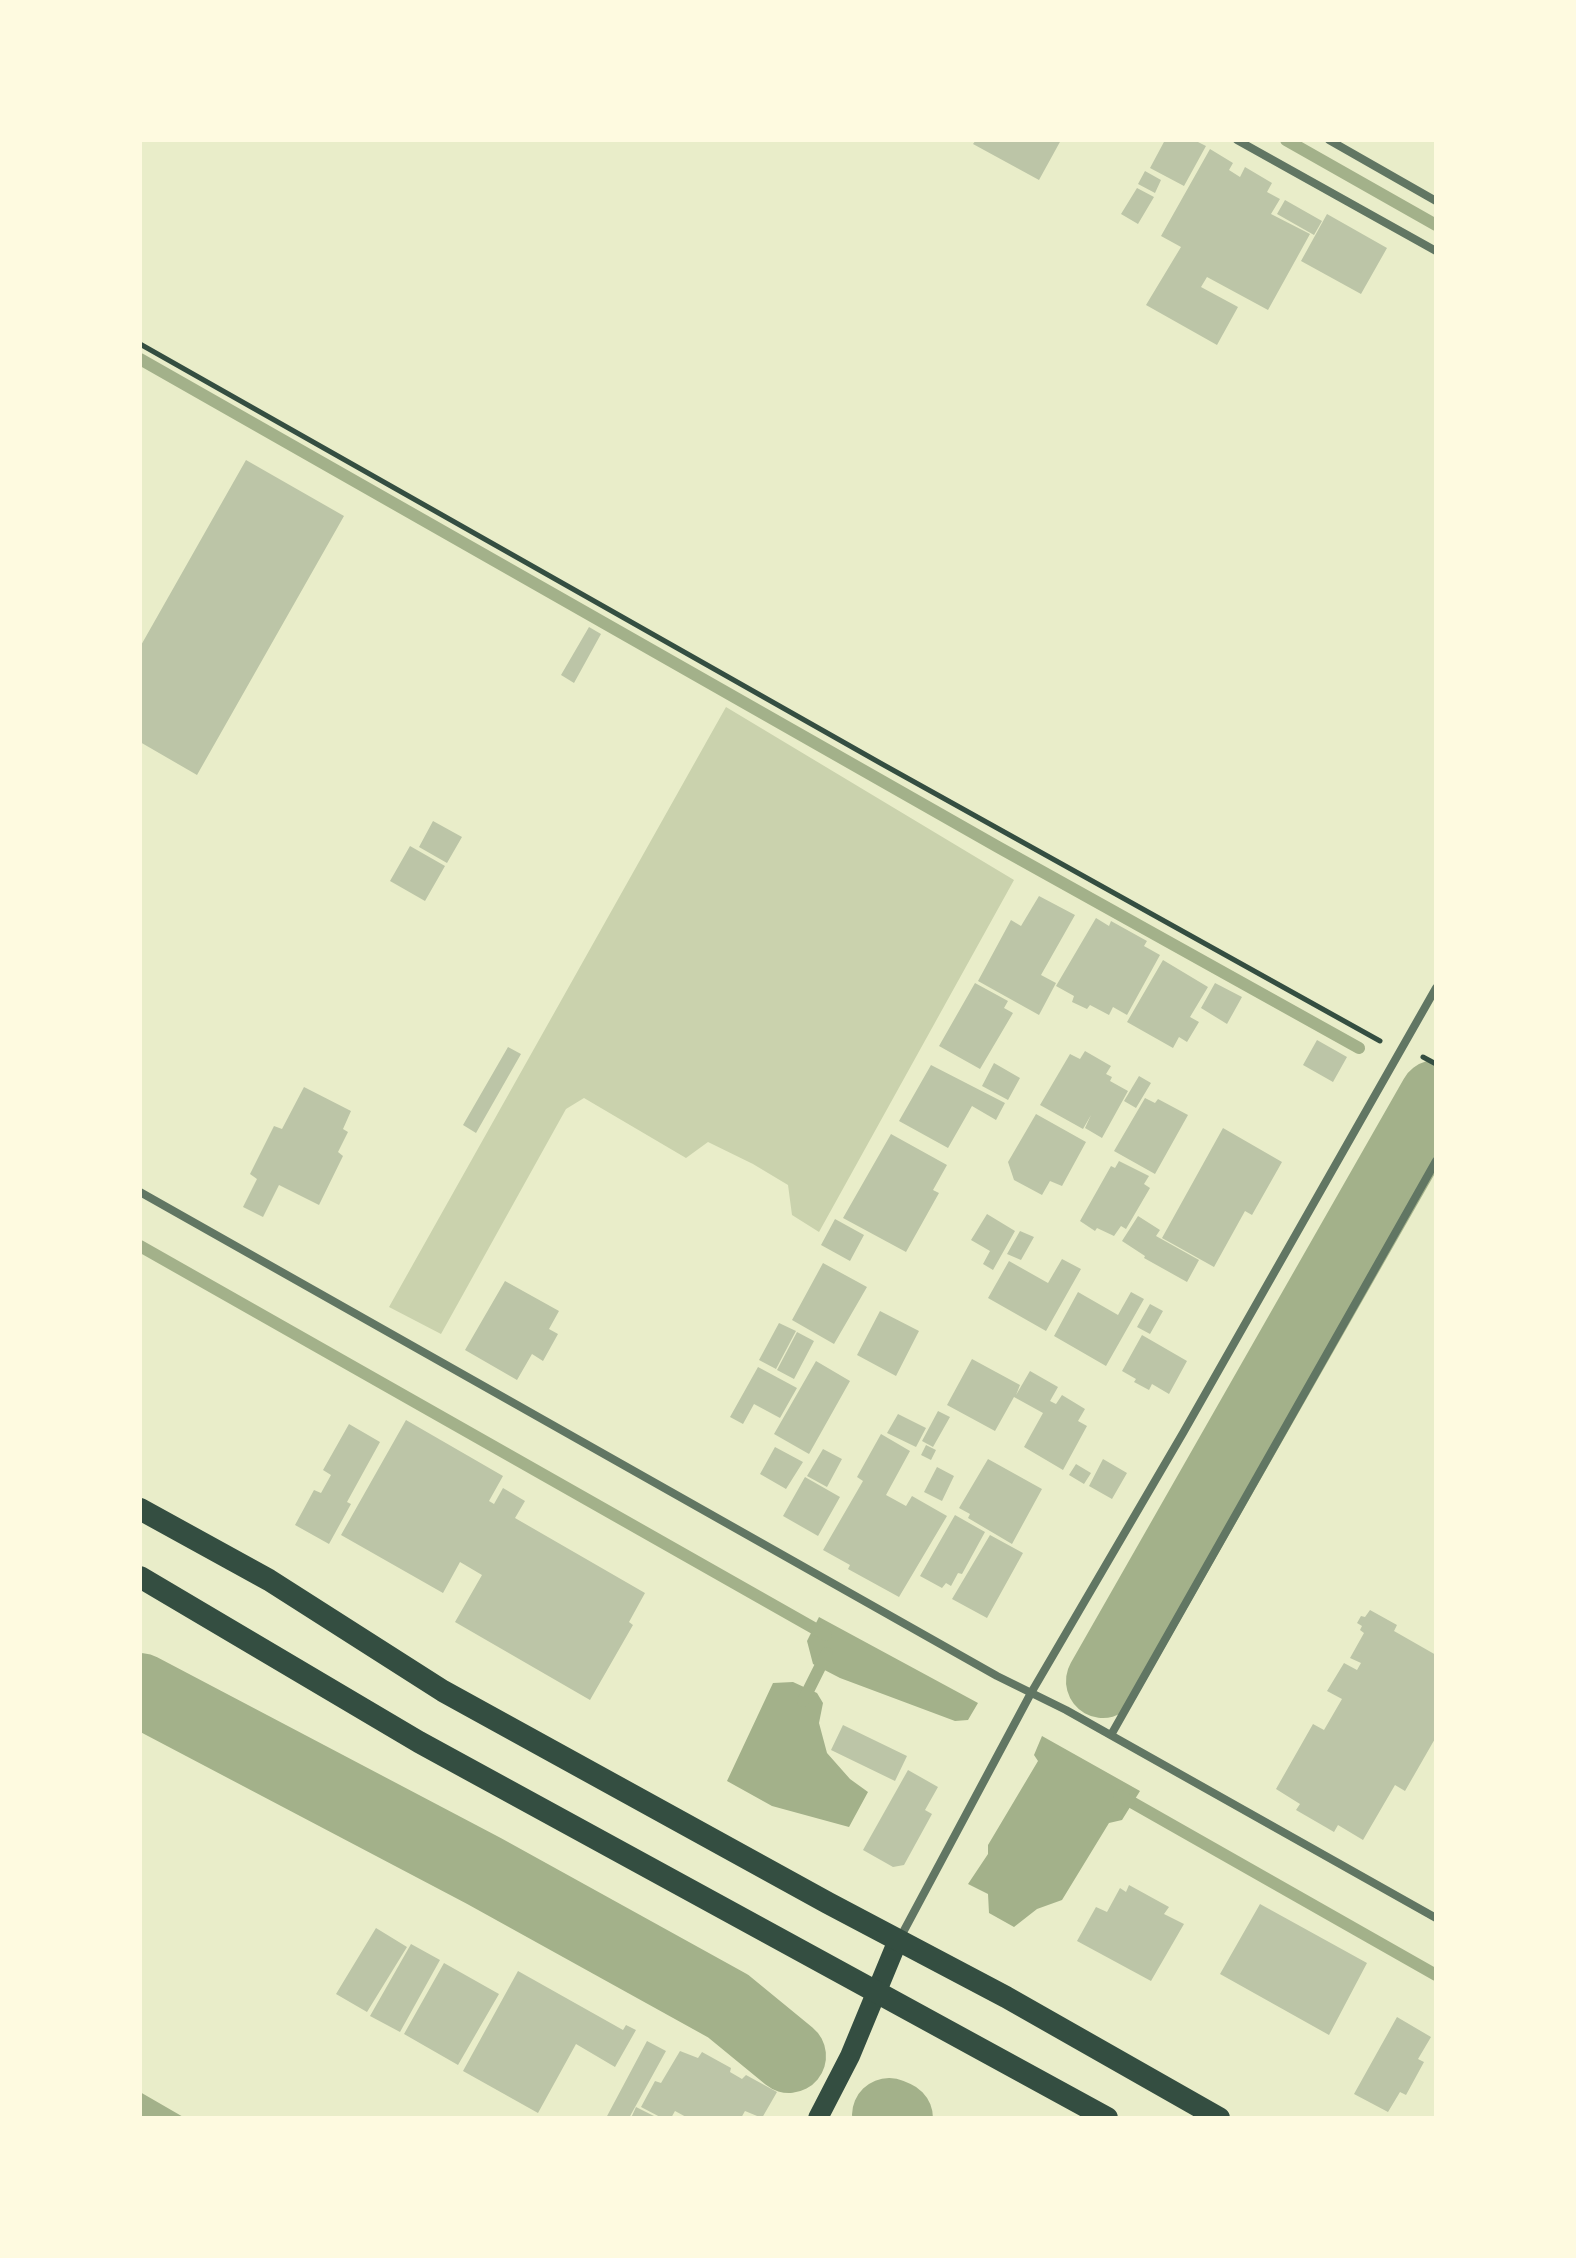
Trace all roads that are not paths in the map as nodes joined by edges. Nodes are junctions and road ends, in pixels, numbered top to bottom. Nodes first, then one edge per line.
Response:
1 (1237, 140) edge
2 (1329, 140) edge
3 (1436, 201) edge
4 (1436, 251) edge
5 (1436, 988) edge
6 (1436, 1161) edge
7 (140, 1192) edge
8 (140, 1509) edge
9 (140, 1577) edge
10 (1031, 1693) junction
11 (1111, 1735) junction
12 (1436, 1918) edge
13 (898, 1940) junction
14 (877, 1994) junction
15 (818, 2118) edge
16 (1107, 2118) edge
17 (1219, 2118) edge

1 - 4 street
2 - 3 street
5 - 10 street
6 - 11 street
7 - 10 street
8 - 13 highway
9 - 14 highway
10 - 11 street
10 - 13 street
11 - 12 street
13 - 14 main road
13 - 17 highway
14 - 15 main road
14 - 16 highway

